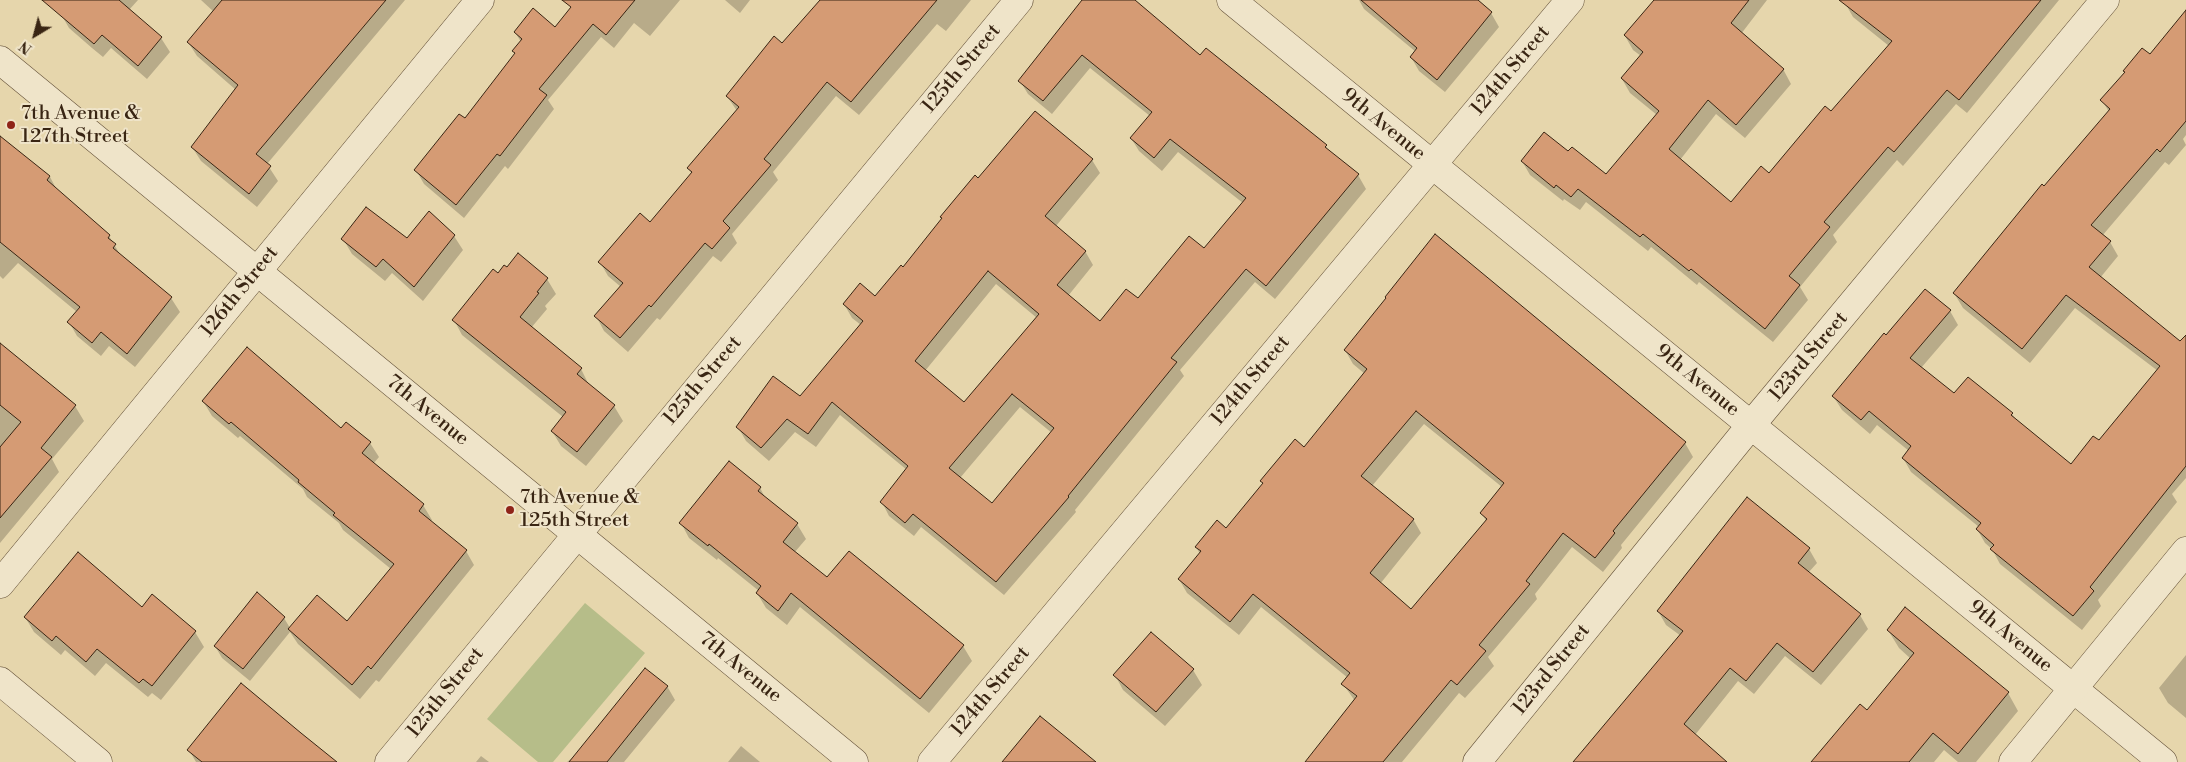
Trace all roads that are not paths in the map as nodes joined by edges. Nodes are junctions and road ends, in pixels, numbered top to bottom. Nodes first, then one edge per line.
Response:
1 (480, 0) edge
2 (1019, 0) edge
3 (1231, 0) edge
4 (1570, 0) edge
5 (2105, 0) edge
6 (0, 60) edge
7 (1433, 166) junction
8 (257, 272) junction
9 (1751, 425) junction
10 (577, 534) junction
11 (2186, 551) edge
12 (0, 584) edge
13 (0, 681) edge
14 (2073, 689) junction
15 (98, 762) edge
16 (389, 762) edge
17 (854, 762) edge
18 (932, 762) edge
19 (1477, 762) edge
20 (2013, 762) edge
21 (2163, 762) edge

1 - 8 street, 126th Street
2 - 10 street, 125th Street
3 - 7 street, 9th Avenue
4 - 7 street, 124th Street
5 - 9 street, 123rd Street
6 - 8 street, 7th Avenue
7 - 9 street, 9th Avenue
7 - 18 street, 124th Street
8 - 10 street, 7th Avenue
8 - 12 street, 126th Street
9 - 14 street, 9th Avenue
9 - 19 street, 123rd Street
10 - 16 street, 125th Street
10 - 17 street, 7th Avenue
11 - 14 street
13 - 15 street
14 - 20 street
14 - 21 street, 9th Avenue

